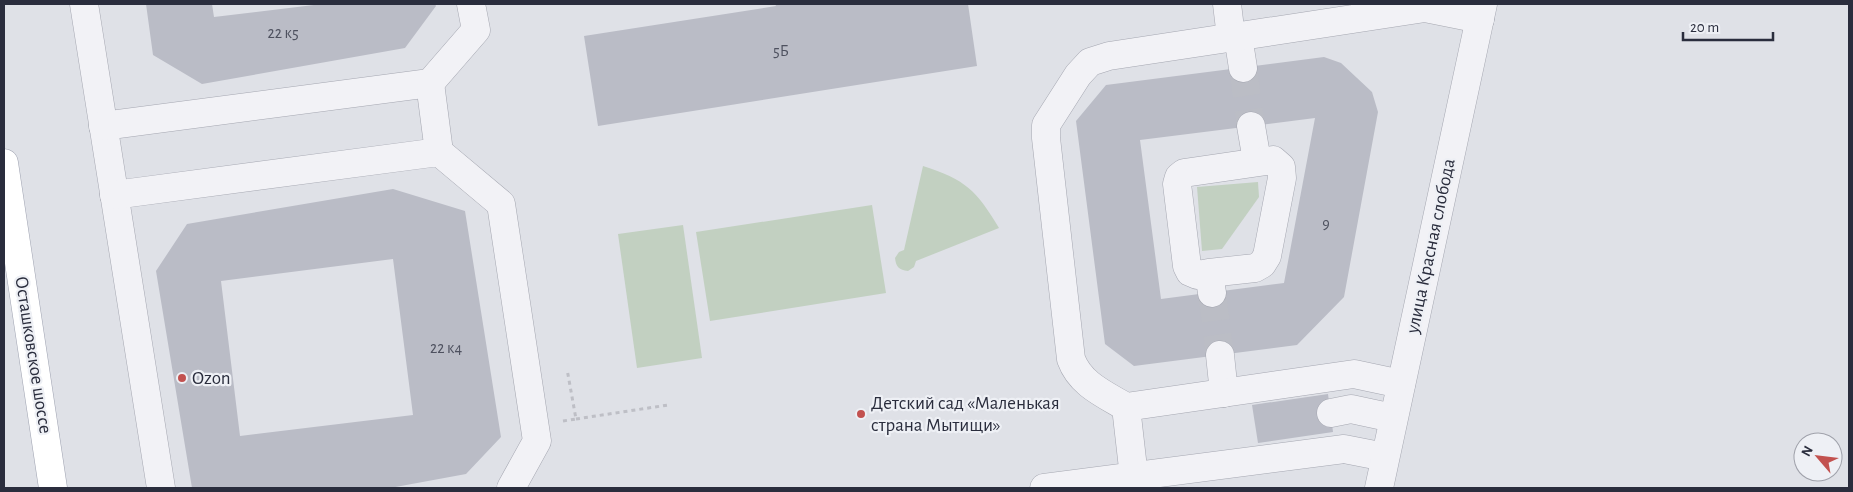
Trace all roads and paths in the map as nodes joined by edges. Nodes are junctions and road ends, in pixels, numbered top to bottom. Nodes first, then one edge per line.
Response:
1 (84, 4) edge
2 (471, 4) edge
3 (1227, 4) edge
4 (1481, 11) edge
5 (1234, 37) junction
6 (1243, 68) tunnel mouth
7 (430, 83) junction
8 (103, 126) junction
9 (1252, 126) tunnel mouth
10 (439, 152) junction
11 (1257, 161) junction
12 (4, 163) edge
13 (114, 194) junction
14 (11, 265) edge
15 (1220, 355) tunnel mouth
16 (566, 369) dead end
17 (1401, 384) junction
18 (1224, 393) junction
19 (668, 405) dead end
20 (1126, 408) junction
21 (1331, 413) dead end
22 (1393, 418) junction
23 (576, 419) junction
24 (535, 425) junction
25 (1386, 456) junction
26 (1140, 480) edge
27 (53, 488) edge
28 (161, 488) edge
29 (511, 488) edge
30 (1044, 488) edge
31 (1379, 488) edge

1 - 8 street
2 - 7 street
3 - 5 street
4 - 5 street
4 - 17 street, улица Красная слобода
5 - 6 street
5 - 20 street
7 - 8 street
7 - 10 street
8 - 13 street
9 - 11 street
10 - 13 street
10 - 24 street
11 - 11 street
12 - 14 main road, Осташковское шоссе
13 - 28 street
14 - 27 main road, Осташковское шоссе
15 - 18 street
16 - 23 path
17 - 18 street
17 - 22 street, улица Красная слобода
18 - 20 street
19 - 23 path
20 - 26 street
21 - 22 street
22 - 25 street, улица Красная слобода
23 - 24 path
24 - 29 street
25 - 26 street
25 - 31 street, улица Красная слобода
26 - 30 street

